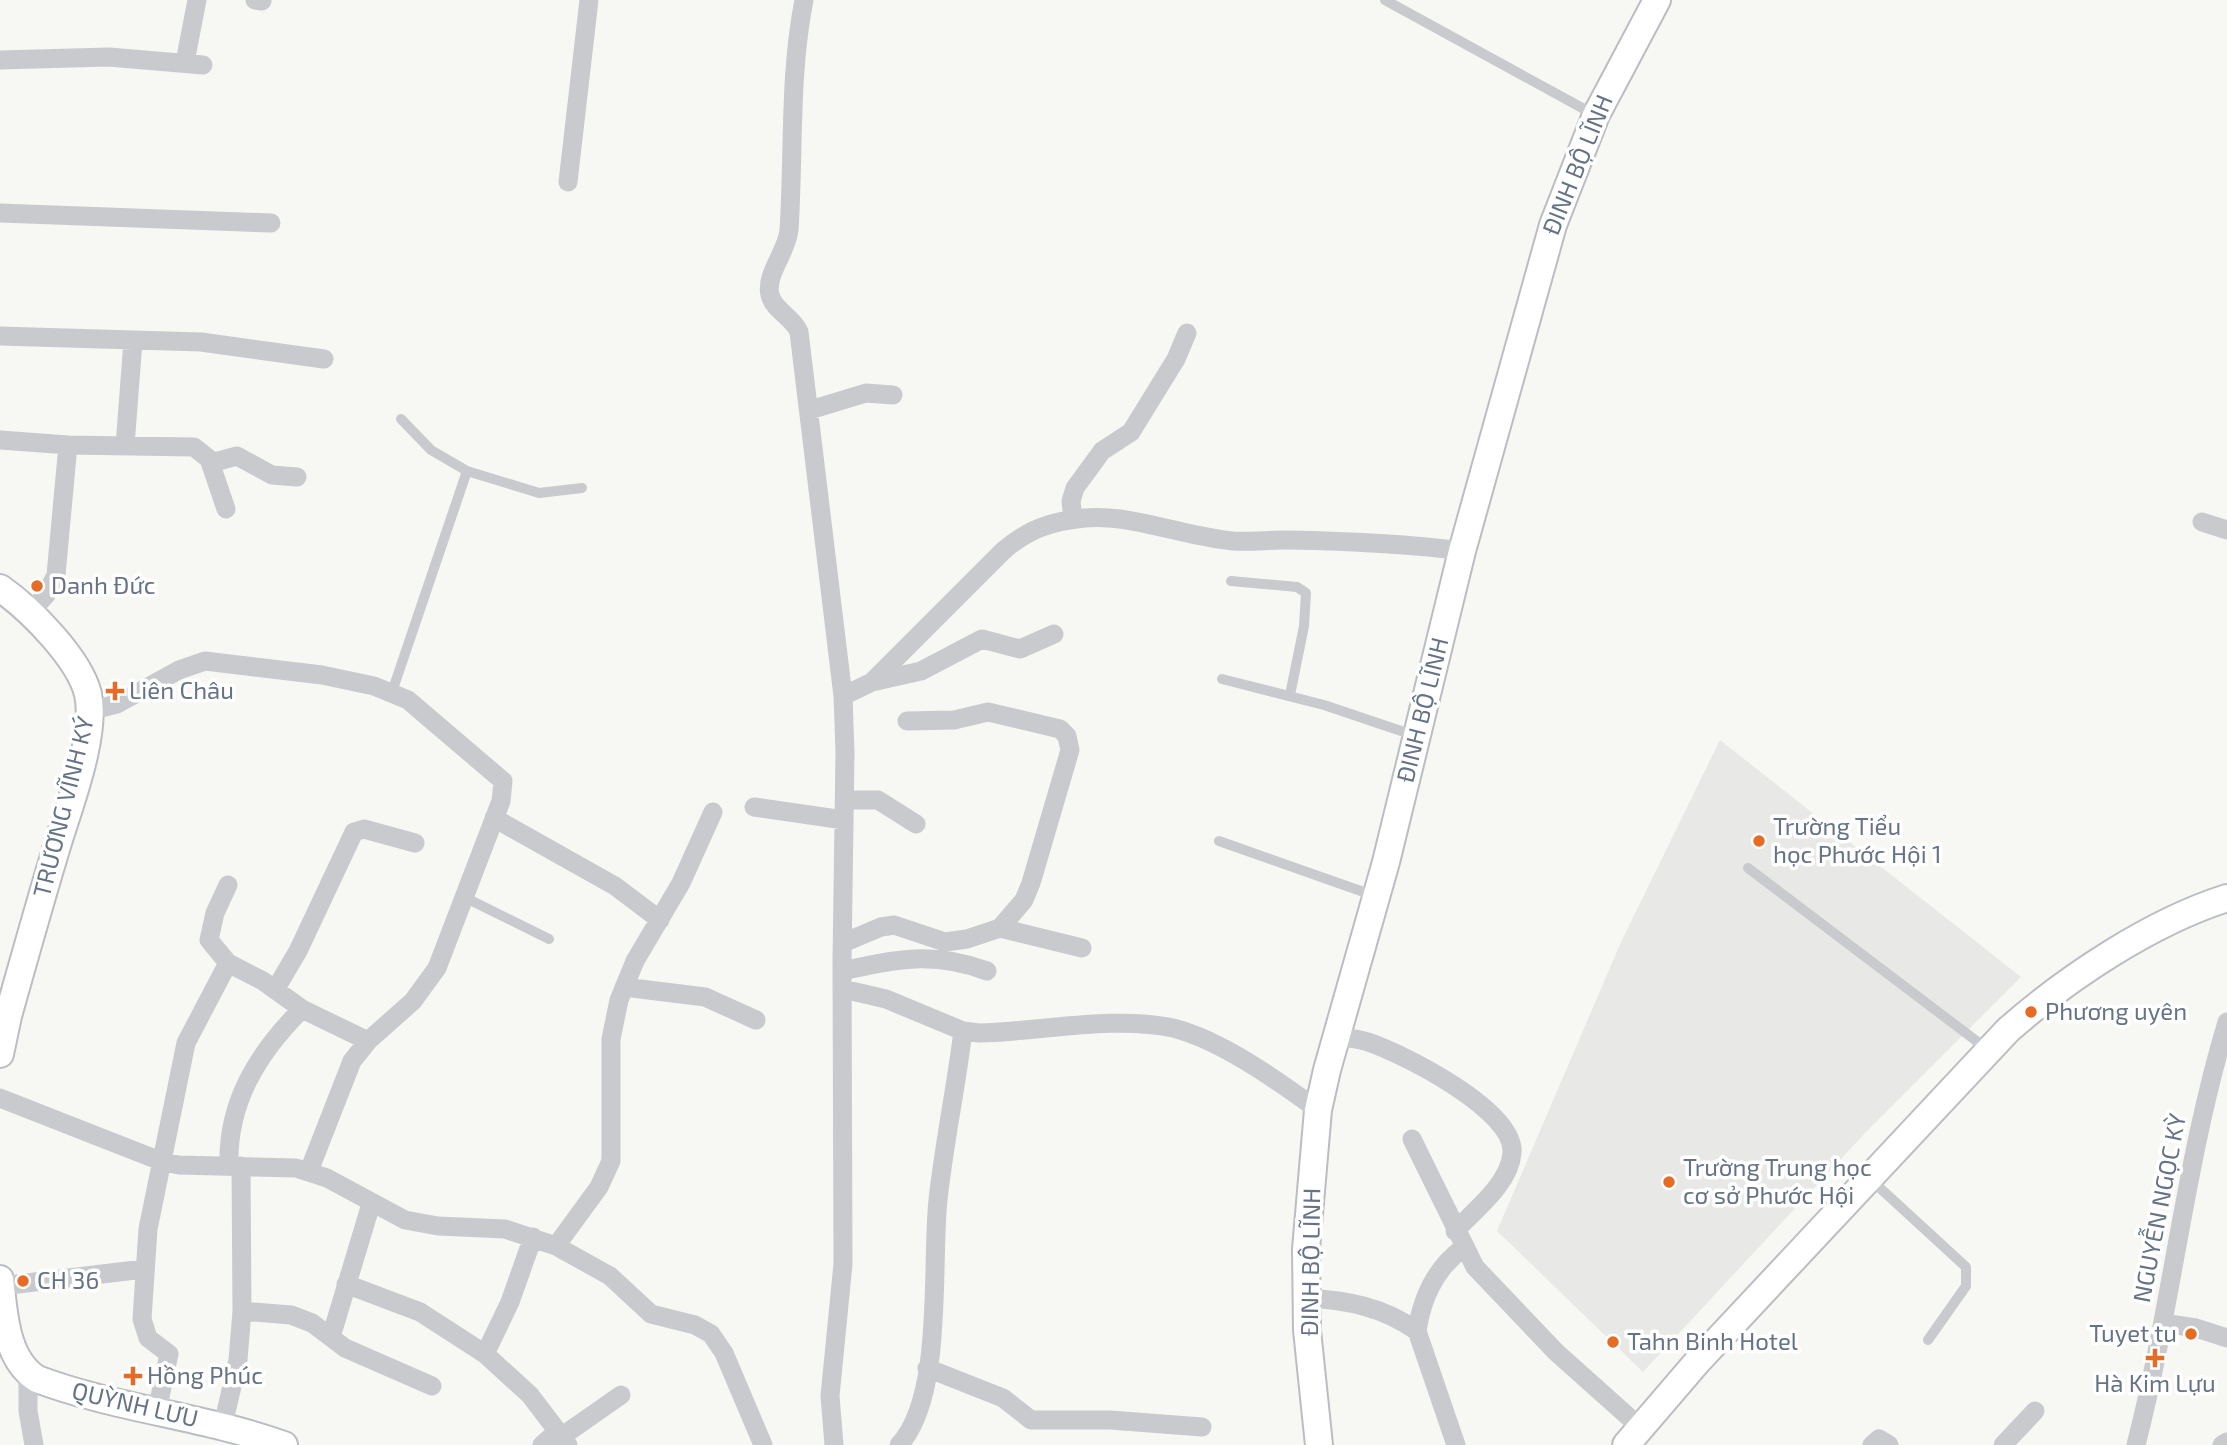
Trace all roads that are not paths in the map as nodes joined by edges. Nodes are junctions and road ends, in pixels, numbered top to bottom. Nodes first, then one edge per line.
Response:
1 (197, 0) edge
2 (255, 0) edge
3 (589, 0) edge
4 (804, 0) edge
5 (1385, 0) edge
6 (1657, 0) edge
7 (262, 1) edge
8 (0, 60) edge
9 (1596, 115) junction
10 (568, 182) dead end
11 (0, 213) edge
12 (271, 223) dead end
13 (1186, 333) dead end
14 (0, 336) edge
15 (132, 341) junction
16 (324, 359) dead end
17 (893, 396) dead end
18 (810, 410) junction
19 (401, 419) dead end
20 (0, 440) edge
21 (68, 445) junction
22 (125, 446) junction
23 (211, 463) junction
24 (467, 471) junction
25 (297, 477) dead end
26 (582, 488) dead end
27 (226, 509) dead end
28 (1073, 519) junction
29 (2202, 522) dead end
30 (2227, 530) edge
31 (1462, 551) junction
32 (1231, 581) dead end
33 (0, 588) edge
34 (29, 612) junction
35 (1054, 634) dead end
36 (1222, 679) dead end
37 (872, 682) junction
38 (392, 692) junction
39 (1290, 695) junction
40 (843, 696) junction
41 (89, 711) junction
42 (907, 721) dead end
43 (1416, 736) junction
44 (845, 800) junction
45 (754, 807) dead end
46 (713, 812) dead end
47 (494, 818) junction
48 (844, 820) junction
49 (916, 824) dead end
50 (1219, 841) dead end
51 (415, 843) dead end
52 (1748, 868) dead end
53 (228, 885) dead end
54 (1376, 897) junction
55 (466, 898) junction
56 (2227, 898) edge
57 (660, 919) junction
58 (1000, 928) junction
59 (549, 939) dead end
60 (843, 943) junction
61 (1082, 948) dead end
62 (228, 963) junction
63 (988, 971) dead end
64 (843, 980) junction
65 (624, 987) junction
66 (275, 990) junction
67 (302, 1009) junction
68 (4, 1015) edge
69 (755, 1020) dead end
70 (2227, 1023) edge
71 (963, 1031) junction
72 (1336, 1037) junction
73 (368, 1041) junction
74 (1988, 1049) junction
75 (0, 1054) edge
76 (0, 1098) edge
77 (1318, 1110) junction
78 (1412, 1139) dead end
79 (163, 1162) junction
80 (235, 1166) junction
81 (309, 1171) junction
82 (1869, 1177) junction
83 (371, 1204) junction
84 (533, 1237) junction
85 (1459, 1239) junction
86 (556, 1247) junction
87 (144, 1269) junction
88 (0, 1279) edge
89 (346, 1284) junction
90 (1, 1286) edge
91 (1306, 1298) junction
92 (242, 1311) junction
93 (2163, 1323) junction
94 (1418, 1331) junction
95 (331, 1338) junction
96 (2227, 1338) edge
97 (1928, 1340) dead end
98 (485, 1354) junction
99 (927, 1368) junction
100 (28, 1373) junction
101 (432, 1386) dead end
102 (621, 1395) dead end
103 (157, 1411) junction
104 (2035, 1411) dead end
105 (223, 1425) junction
106 (1202, 1427) dead end
107 (1633, 1437) edge
108 (562, 1438) edge
109 (2227, 1442) edge
110 (34, 1445) edge
111 (284, 1445) edge
112 (542, 1445) edge
113 (763, 1445) edge
114 (834, 1445) edge
115 (899, 1445) edge
116 (1319, 1445) edge
117 (1456, 1445) edge
118 (1872, 1445) edge
119 (1889, 1445) edge
120 (2003, 1445) edge
121 (2136, 1445) edge
122 (2222, 1445) edge

1 - 8 street
2 - 7 street
3 - 10 street
4 - 18 street
5 - 9 lane
6 - 9 main road, ĐINH BỘ LĨNH
9 - 31 main road, ĐINH BỘ LĨNH
11 - 12 street
13 - 28 street
14 - 15 street
15 - 16 street
15 - 22 street
17 - 18 street
18 - 40 street
19 - 24 lane
20 - 21 street
21 - 22 street
21 - 34 street
22 - 23 street
23 - 25 street
23 - 27 street
24 - 26 lane
24 - 38 lane
28 - 31 street
28 - 37 street
29 - 30 street
31 - 43 main road, ĐINH BỘ LĨNH
32 - 39 lane
33 - 34 main road, TRƯƠNG VĨNH KÝ
34 - 41 main road, TRƯƠNG VĨNH KÝ
35 - 37 street
36 - 39 lane
37 - 40 street
38 - 41 street
38 - 47 street
39 - 43 lane
40 - 44 street
41 - 68 main road, TRƯƠNG VĨNH KÝ
42 - 58 street
43 - 54 main road, ĐINH BỘ LĨNH
44 - 48 street
44 - 49 street
45 - 48 street
46 - 57 street
47 - 55 street
47 - 57 street
48 - 60 street
50 - 54 lane
51 - 66 street
52 - 74 lane
53 - 62 street
54 - 72 main road, ĐINH BỘ LĨNH
55 - 59 lane
55 - 73 street
56 - 74 main road
57 - 65 street
58 - 60 street
58 - 61 street
60 - 64 street
62 - 66 street
62 - 79 street
63 - 64 street
64 - 71 street
64 - 114 street
65 - 69 street
65 - 86 street
66 - 67 street
67 - 73 street
67 - 80 street
68 - 75 main road, TRƯƠNG VĨNH KÝ
70 - 93 street, NGUYỄN NGỌC KỲ
71 - 77 street
71 - 99 street
72 - 77 main road, ĐINH BỘ LĨNH
72 - 85 street
73 - 81 street
74 - 82 main road
76 - 79 street
77 - 91 main road, ĐINH BỘ LĨNH
78 - 85 street
79 - 80 street
79 - 87 street
80 - 81 street
80 - 92 street
81 - 83 street
82 - 97 lane
82 - 107 main road
83 - 84 street
83 - 89 street
84 - 86 street
84 - 98 street
85 - 94 street
85 - 107 street
86 - 113 street
87 - 90 street
87 - 103 street
88 - 90 main road
89 - 95 street
89 - 98 street
90 - 100 main road
91 - 94 street
91 - 116 main road, ĐINH BỘ LĨNH
92 - 95 street
92 - 105 street
93 - 96 street
93 - 121 street, NGUYỄN NGỌC KỲ
94 - 117 street
95 - 101 street
98 - 108 street
99 - 106 street
99 - 115 street
100 - 103 main road, QUỲNH LƯU
100 - 110 street
102 - 108 street
103 - 105 main road, QUỲNH LƯU
104 - 120 street
105 - 111 main road, QUỲNH LƯU
108 - 112 street
109 - 122 street
118 - 119 street

